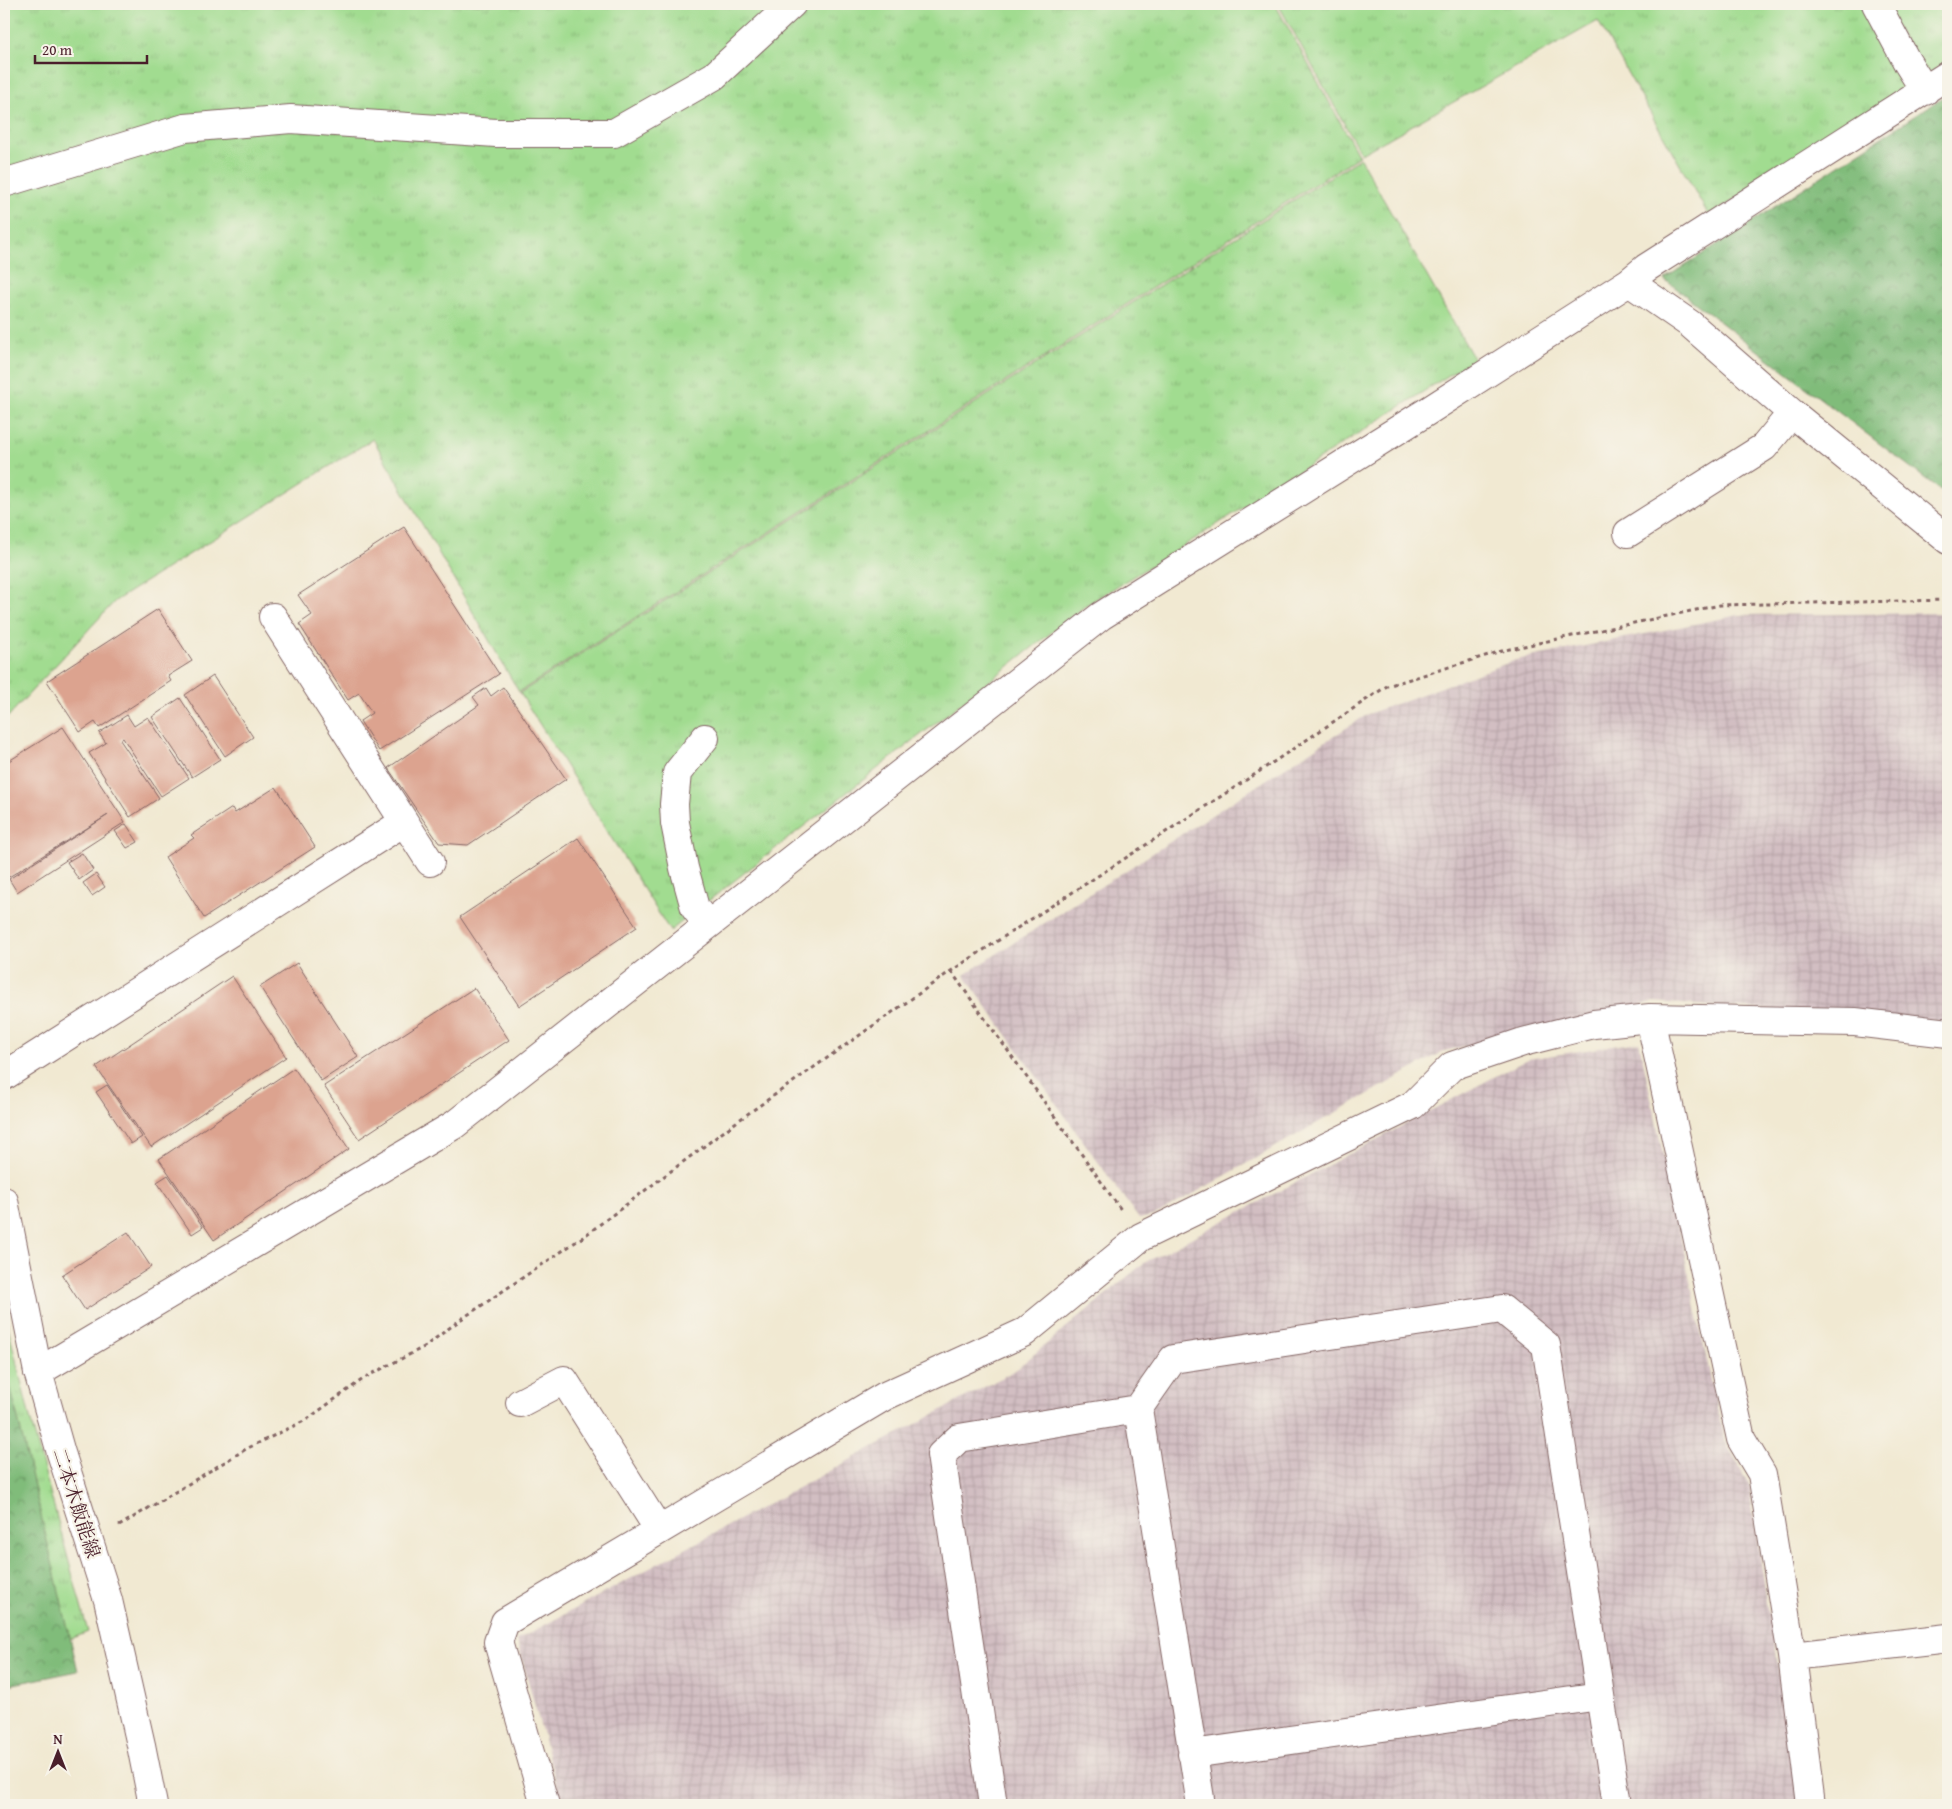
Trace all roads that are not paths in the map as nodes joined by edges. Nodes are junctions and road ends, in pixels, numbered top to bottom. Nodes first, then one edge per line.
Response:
1 (792, 4) edge
2 (1876, 4) edge
3 (1948, 75) edge
4 (1925, 91) junction
5 (4, 183) edge
6 (1629, 282) junction
7 (1792, 413) junction
8 (1628, 533) dead end
9 (1948, 540) edge
10 (273, 617) dead end
11 (705, 738) dead end
12 (404, 822) junction
13 (430, 862) dead end
14 (708, 925) junction
15 (1650, 1018) junction
16 (1948, 1033) edge
17 (4, 1076) edge
18 (4, 1201) edge
19 (38, 1372) junction
20 (520, 1403) dead end
21 (1138, 1409) junction
22 (659, 1530) junction
23 (1948, 1638) edge
24 (1792, 1656) junction
25 (1600, 1696) junction
26 (1192, 1754) junction
27 (153, 1805) edge
28 (545, 1805) edge
29 (994, 1805) edge
30 (1201, 1805) edge
31 (1617, 1805) edge
32 (1811, 1805) edge

1 - 5 street
2 - 4 street
3 - 4 street
4 - 6 street
6 - 7 street
6 - 14 street
7 - 8 street
7 - 9 street
10 - 12 street
11 - 14 street
12 - 13 street
12 - 17 street
14 - 19 street
15 - 16 street
15 - 22 street
15 - 24 street
18 - 19 street, 二本木飯能線
19 - 27 street, 二本木飯能線
20 - 22 street
21 - 25 street
21 - 26 street
21 - 29 street
22 - 28 street
23 - 24 street
24 - 32 street
25 - 26 street
25 - 31 street
26 - 30 street

